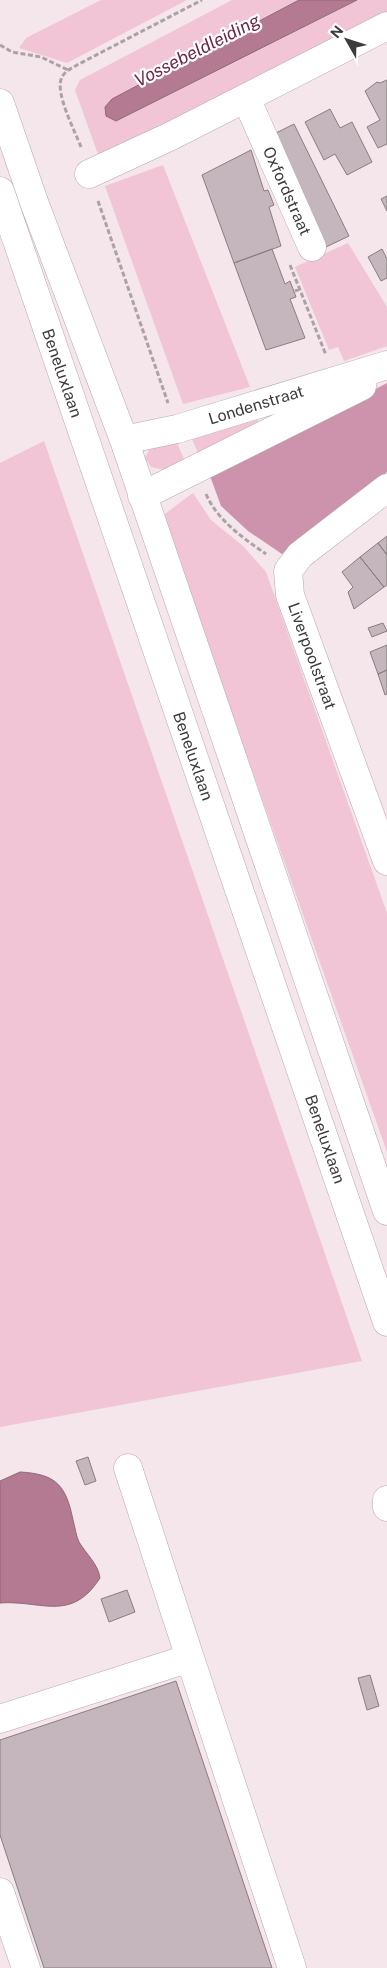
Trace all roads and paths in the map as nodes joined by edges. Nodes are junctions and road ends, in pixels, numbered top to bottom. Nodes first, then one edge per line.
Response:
1 (202, 0) edge
2 (387, 26) edge
3 (0, 45) edge
4 (68, 70) junction
5 (246, 98) junction
6 (0, 103) edge
7 (89, 174) junction
8 (34, 202) junction
9 (3, 207) edge
10 (312, 247) joint
11 (300, 289) junction
12 (295, 291) dead end
13 (387, 365) edge
14 (387, 374) edge
15 (336, 381) junction
16 (177, 429) junction
17 (124, 440) junction
18 (195, 470) junction
19 (387, 488) edge
20 (142, 496) junction
21 (288, 571) junction
22 (387, 861) edge
23 (387, 1211) edge
24 (387, 1322) edge
25 (128, 1468) dead end
26 (387, 1500) edge
27 (387, 1507) edge
28 (190, 1658) junction
29 (0, 1720) edge
30 (0, 1892) edge
31 (26, 1968) edge
32 (292, 1968) edge

1 - 4 path
2 - 5 street
3 - 4 path
4 - 7 path
5 - 7 street
5 - 10 street, Oxfordstraat
6 - 8 street, Beneluxlaan
7 - 16 path
8 - 9 street
8 - 17 street, Beneluxlaan
9 - 24 street, Beneluxlaan
10 - 11 path, Oxfordstraat
11 - 12 path
11 - 15 path, Oxfordstraat
13 - 15 street, Londenstraat
14 - 18 street, Londenstraat
15 - 16 street, Londenstraat
16 - 17 street, Londenstraat
17 - 20 street, Beneluxlaan
18 - 20 street, Londenstraat
18 - 21 path
19 - 21 street
20 - 23 street, Beneluxlaan
21 - 22 street, Liverpoolstraat
25 - 28 street
26 - 27 street
28 - 29 street
28 - 32 street
30 - 31 street

